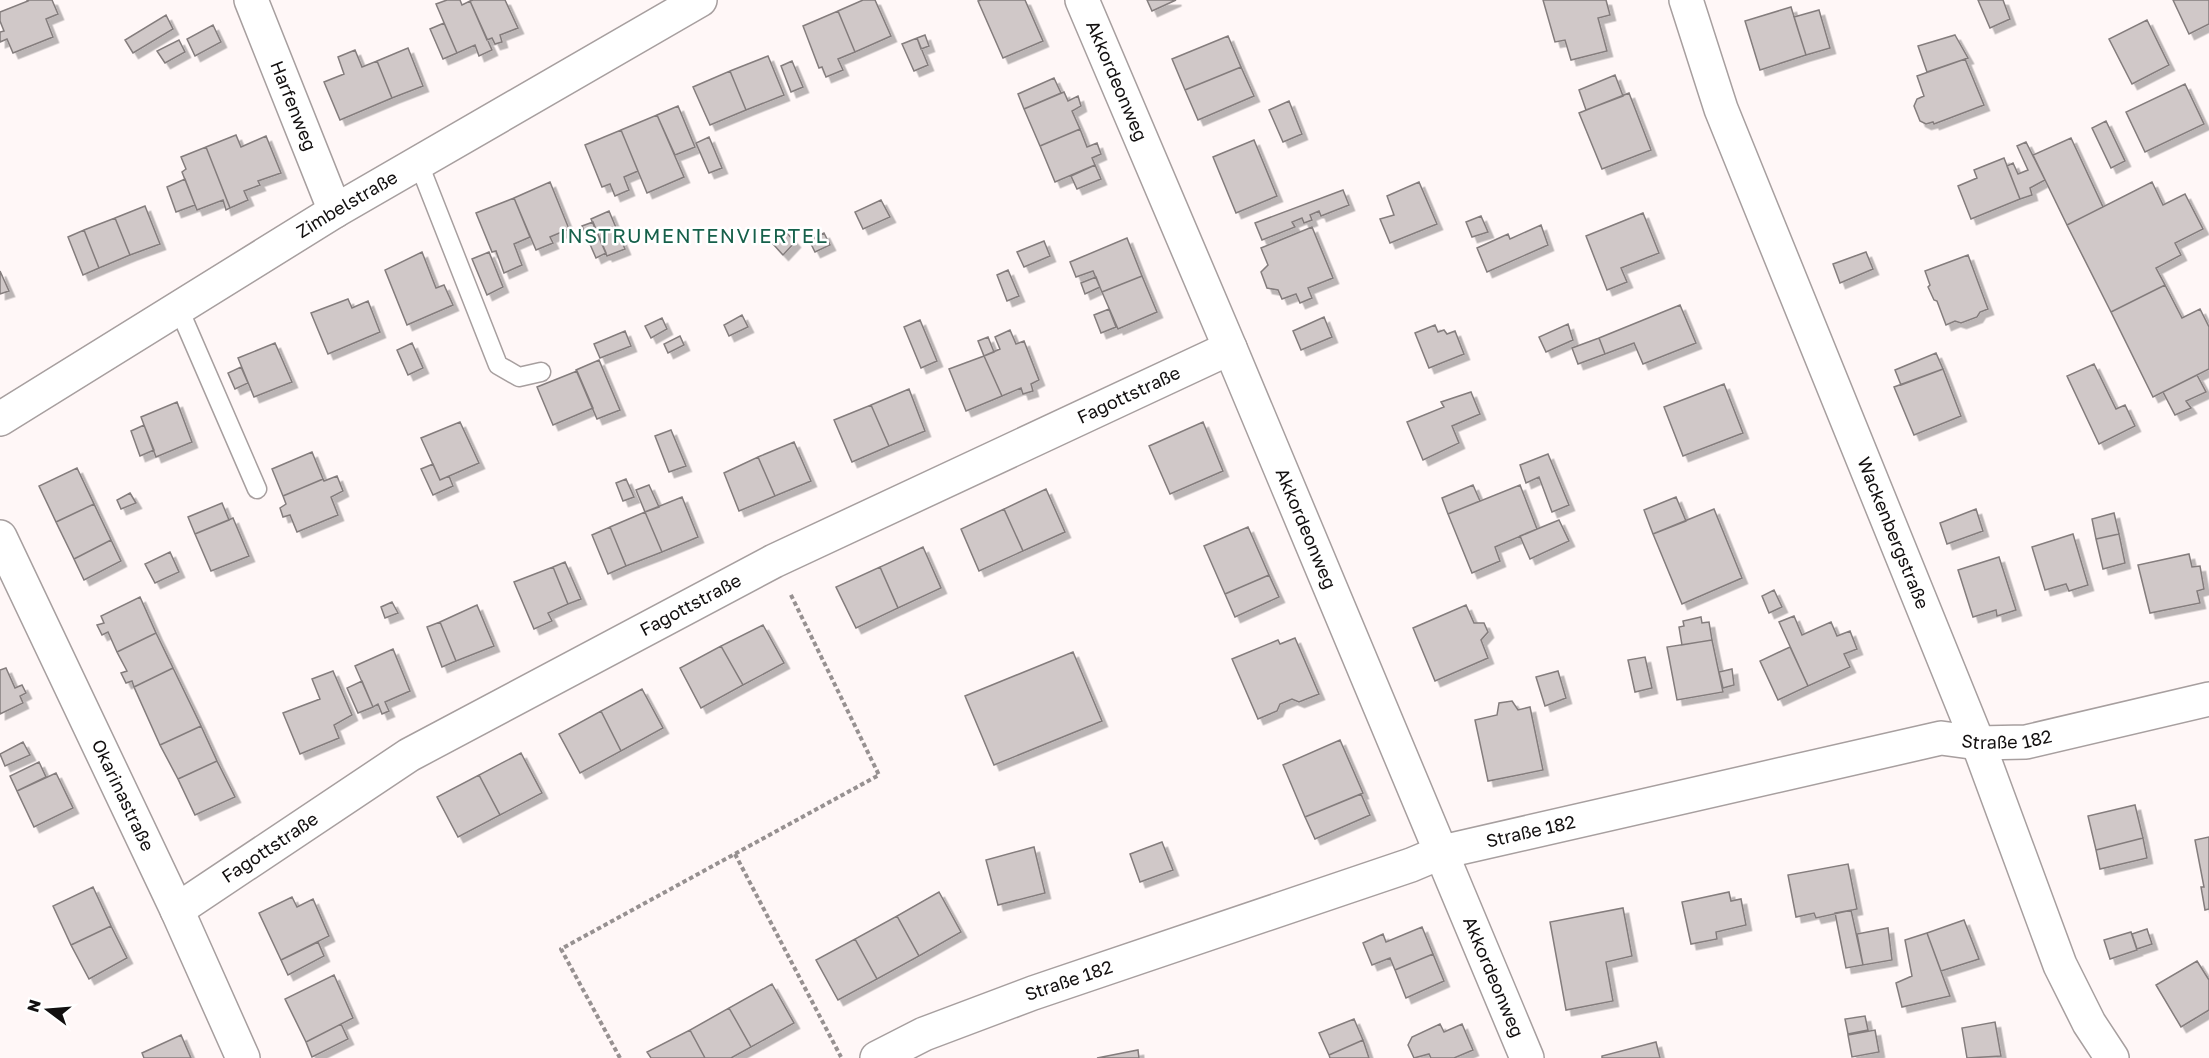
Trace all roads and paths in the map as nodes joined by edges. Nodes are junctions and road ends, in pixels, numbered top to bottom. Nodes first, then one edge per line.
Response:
1 (251, 0) edge
2 (700, 0) edge
3 (1082, 0) edge
4 (1686, 0) edge
5 (419, 164) junction
6 (335, 211) junction
7 (179, 309) junction
8 (1230, 348) junction
9 (541, 372) dead end
10 (0, 419) edge
11 (257, 489) dead end
12 (0, 537) edge
13 (774, 561) junction
14 (2209, 699) edge
15 (1978, 743) junction
16 (1442, 852) junction
17 (735, 854) junction
18 (177, 910) junction
19 (243, 1058) edge
20 (620, 1058) edge
21 (842, 1058) edge
22 (877, 1058) edge
23 (1527, 1058) edge
24 (2112, 1058) edge

1 - 6 street, Harfenweg
2 - 5 street, Zimbelstraße
3 - 8 street, Akkordeonweg
4 - 15 street, Wackenbergstraße
5 - 6 street, Zimbelstraße
5 - 9 lane
6 - 7 street, Zimbelstraße
7 - 10 street, Zimbelstraße
7 - 11 lane
8 - 13 street, Fagottstraße
8 - 16 street, Akkordeonweg
12 - 18 street, Okarinastraße
13 - 17 path
13 - 18 street, Fagottstraße
14 - 15 street, Straße 182
15 - 16 street, Straße 182
15 - 24 street, Wackenbergstraße
16 - 22 street, Straße 182
16 - 23 street, Akkordeonweg
17 - 20 path
17 - 21 path
18 - 19 street, Okarinastraße

